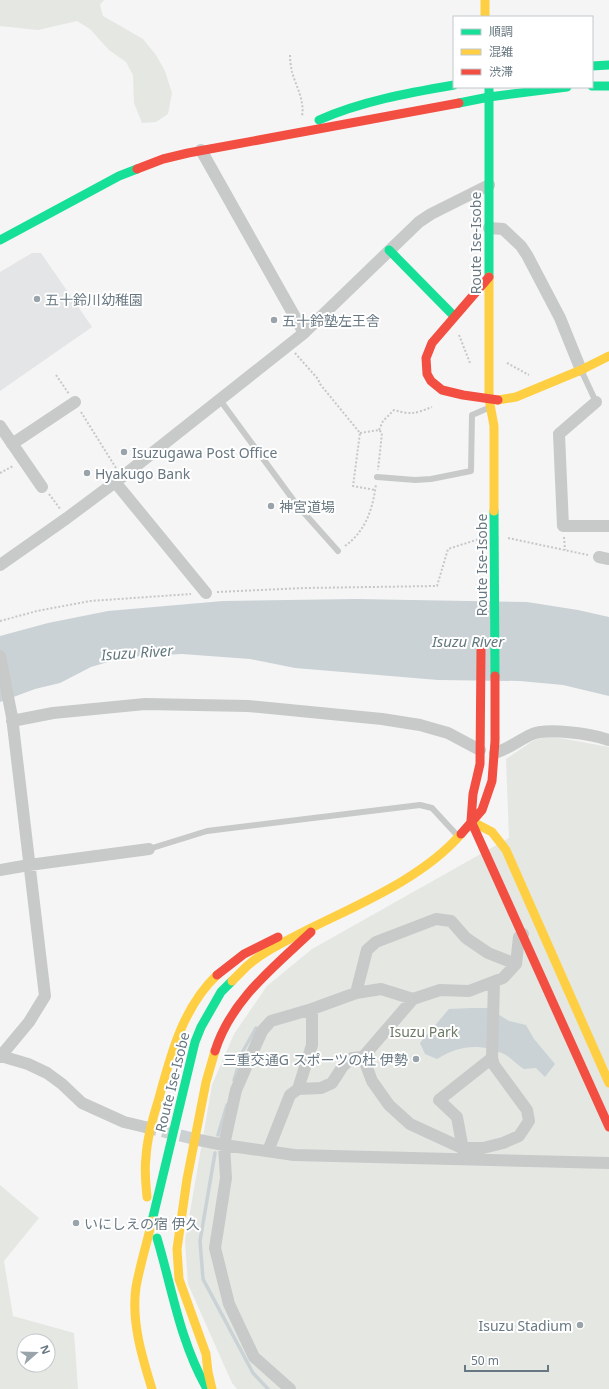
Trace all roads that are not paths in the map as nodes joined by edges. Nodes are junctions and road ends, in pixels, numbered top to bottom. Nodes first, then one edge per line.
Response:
1 (485, 0) edge
2 (485, 16) edge
3 (593, 66) edge
4 (609, 66) edge
5 (453, 85) edge
6 (593, 86) edge
7 (609, 86) edge
8 (489, 88) edge
9 (559, 88) edge
10 (489, 97) junction
11 (287, 136) junction
12 (201, 150) junction
13 (489, 185) junction
14 (489, 228) junction
15 (0, 240) edge
16 (389, 250) junction
17 (489, 277) junction
18 (454, 316) junction
19 (304, 333) junction
20 (609, 356) edge
21 (581, 370) junction
22 (489, 399) junction
23 (220, 400) junction
24 (75, 402) road end
25 (596, 402) joint
26 (486, 409) junction
27 (483, 421) dead end
28 (0, 426) edge
29 (12, 444) junction
30 (377, 477) road end
31 (119, 480) junction
32 (42, 487) road end
33 (609, 526) edge
34 (338, 551) road end
35 (0, 565) edge
36 (206, 593) dead end
37 (481, 638) dead end
38 (0, 656) edge
39 (12, 719) junction
40 (608, 739) edge
41 (481, 744) junction
42 (495, 747) junction
43 (471, 821) junction
44 (459, 837) junction
45 (149, 849) joint
46 (29, 865) junction
47 (0, 870) edge
48 (322, 923) junction
49 (523, 934) junction
50 (516, 964) junction
51 (494, 982) junction
52 (356, 993) junction
53 (413, 999) junction
54 (312, 1009) junction
55 (0, 1057) edge
56 (363, 1057) junction
57 (492, 1058) junction
58 (609, 1083) edge
59 (298, 1089) junction
60 (145, 1127) tunnel mouth
61 (609, 1127) edge
62 (199, 1140) tunnel mouth
63 (224, 1145) junction
64 (268, 1151) junction
65 (464, 1154) junction
66 (609, 1163) edge
67 (147, 1197) dead end
68 (157, 1238) dead end
69 (152, 1389) edge
70 (206, 1389) edge
71 (212, 1389) edge
72 (290, 1389) edge

1 - 2 main road
3 - 4 main road
5 - 11 main road
6 - 7 main road
8 - 10 main road, Route Ise-Isobe
9 - 10 main road
10 - 11 main road
10 - 13 main road, Route Ise-Isobe
11 - 12 main road
12 - 15 main road
12 - 19 street
13 - 14 main road, Route Ise-Isobe
13 - 16 street
14 - 17 main road, Route Ise-Isobe
14 - 21 street
16 - 18 main road
16 - 19 street
17 - 18 main road
17 - 22 main road, Route Ise-Isobe
18 - 22 main road
19 - 23 street
20 - 21 main road
21 - 22 main road
21 - 25 lane
22 - 26 main road, Route Ise-Isobe
22 - 42 main road, Route Ise-Isobe
23 - 31 street
23 - 34 lane
24 - 29 street
25 - 33 street
26 - 27 main road, Route Ise-Isobe
26 - 30 lane
28 - 29 street
29 - 32 street
31 - 35 street
31 - 36 street
37 - 41 main road
38 - 39 street
39 - 41 street
39 - 46 street
40 - 42 street
41 - 43 main road
42 - 43 main road, Route Ise-Isobe
43 - 44 main road, Route Ise-Isobe
43 - 49 main road
43 - 58 main road
44 - 45 lane
44 - 48 main road, Route Ise-Isobe
45 - 46 street
46 - 47 street
46 - 55 street
48 - 67 main road
48 - 69 main road, Route Ise-Isobe
48 - 71 main road
49 - 50 street
49 - 61 main road
50 - 51 street
50 - 52 street
51 - 53 street
51 - 57 street
52 - 53 street
52 - 54 street
53 - 56 street
54 - 59 street
54 - 63 street
55 - 60 street
56 - 59 street
56 - 65 street
57 - 65 street
57 - 65 street
59 - 64 street
62 - 63 street
63 - 64 street
63 - 72 street
64 - 65 street
65 - 66 street
68 - 70 main road

